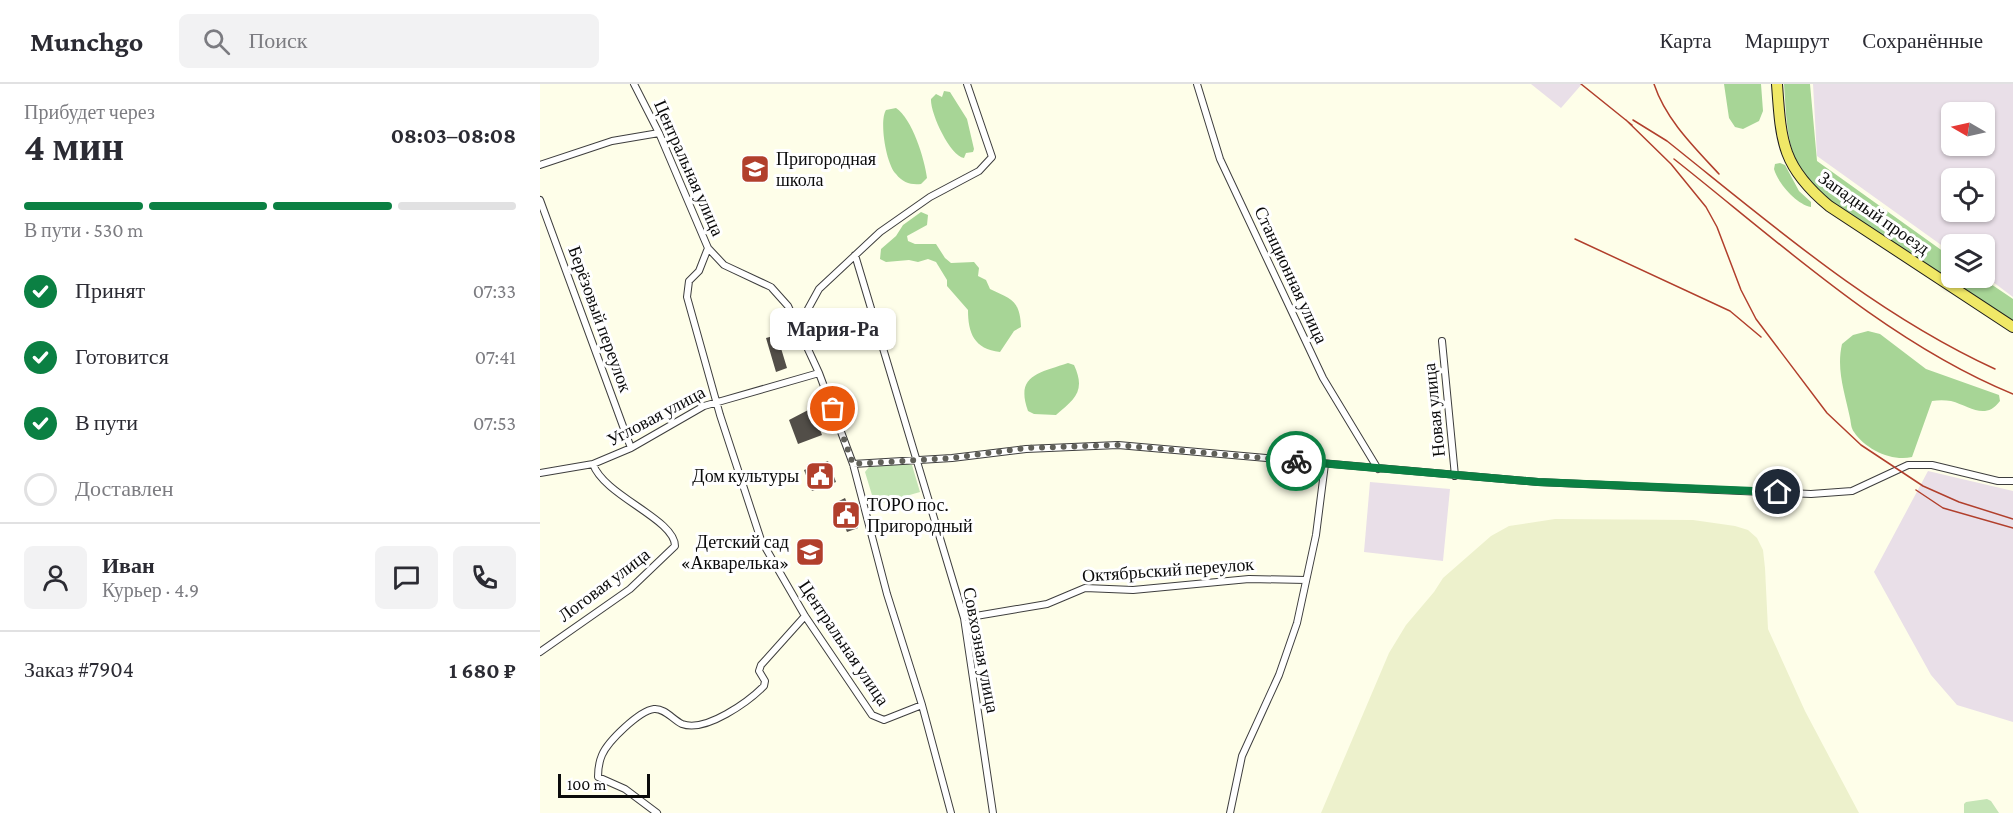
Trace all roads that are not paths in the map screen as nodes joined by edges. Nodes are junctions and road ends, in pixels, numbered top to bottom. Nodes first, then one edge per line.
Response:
1 (634, 84) edge
2 (967, 84) edge
3 (1197, 84) edge
4 (1777, 84) edge
5 (659, 133) junction
6 (540, 165) edge
7 (540, 200) edge
8 (708, 248) junction
9 (855, 255) junction
10 (2013, 327) edge
11 (801, 330) junction
12 (1442, 341) dead end
13 (819, 372) junction
14 (717, 401) junction
15 (631, 448) junction
16 (915, 459) junction
17 (593, 464) junction
18 (853, 464) junction
19 (1325, 464) junction
20 (1378, 469) junction
21 (540, 473) edge
22 (1455, 476) junction
23 (2013, 481) edge
24 (1306, 580) junction
25 (805, 616) junction
26 (964, 618) junction
27 (540, 652) edge
28 (922, 705) junction
29 (657, 813) edge
30 (951, 813) edge
31 (993, 813) edge
32 (1230, 813) edge

1 - 5 street, Центральная улица
2 - 9 street
3 - 20 street, Станционная улица
4 - 10 main road, Западный проезд
5 - 6 street
5 - 8 street, Центральная улица
7 - 15 street, Берёзовый переулок
8 - 11 street, Центральная улица
8 - 14 street, Центральная улица
9 - 11 street
9 - 16 street, Совхозная улица
11 - 13 street, Центральная улица
12 - 22 street, Новая улица
13 - 14 street, Угловая улица
13 - 18 street, Центральная улица
14 - 15 street, Угловая улица
14 - 25 street, Центральная улица
15 - 17 street, Угловая улица
16 - 18 street
16 - 19 street
16 - 26 street, Совхозная улица
17 - 21 street, Угловая улица
17 - 27 street, Логовая улица
18 - 28 street, Центральная улица
19 - 20 street
19 - 24 street
20 - 22 street
22 - 23 street
24 - 26 street, Октябрьский переулок
24 - 32 street
25 - 28 street, Центральная улица
25 - 29 street
26 - 31 street, Совхозная улица
28 - 30 street, Центральная улица

